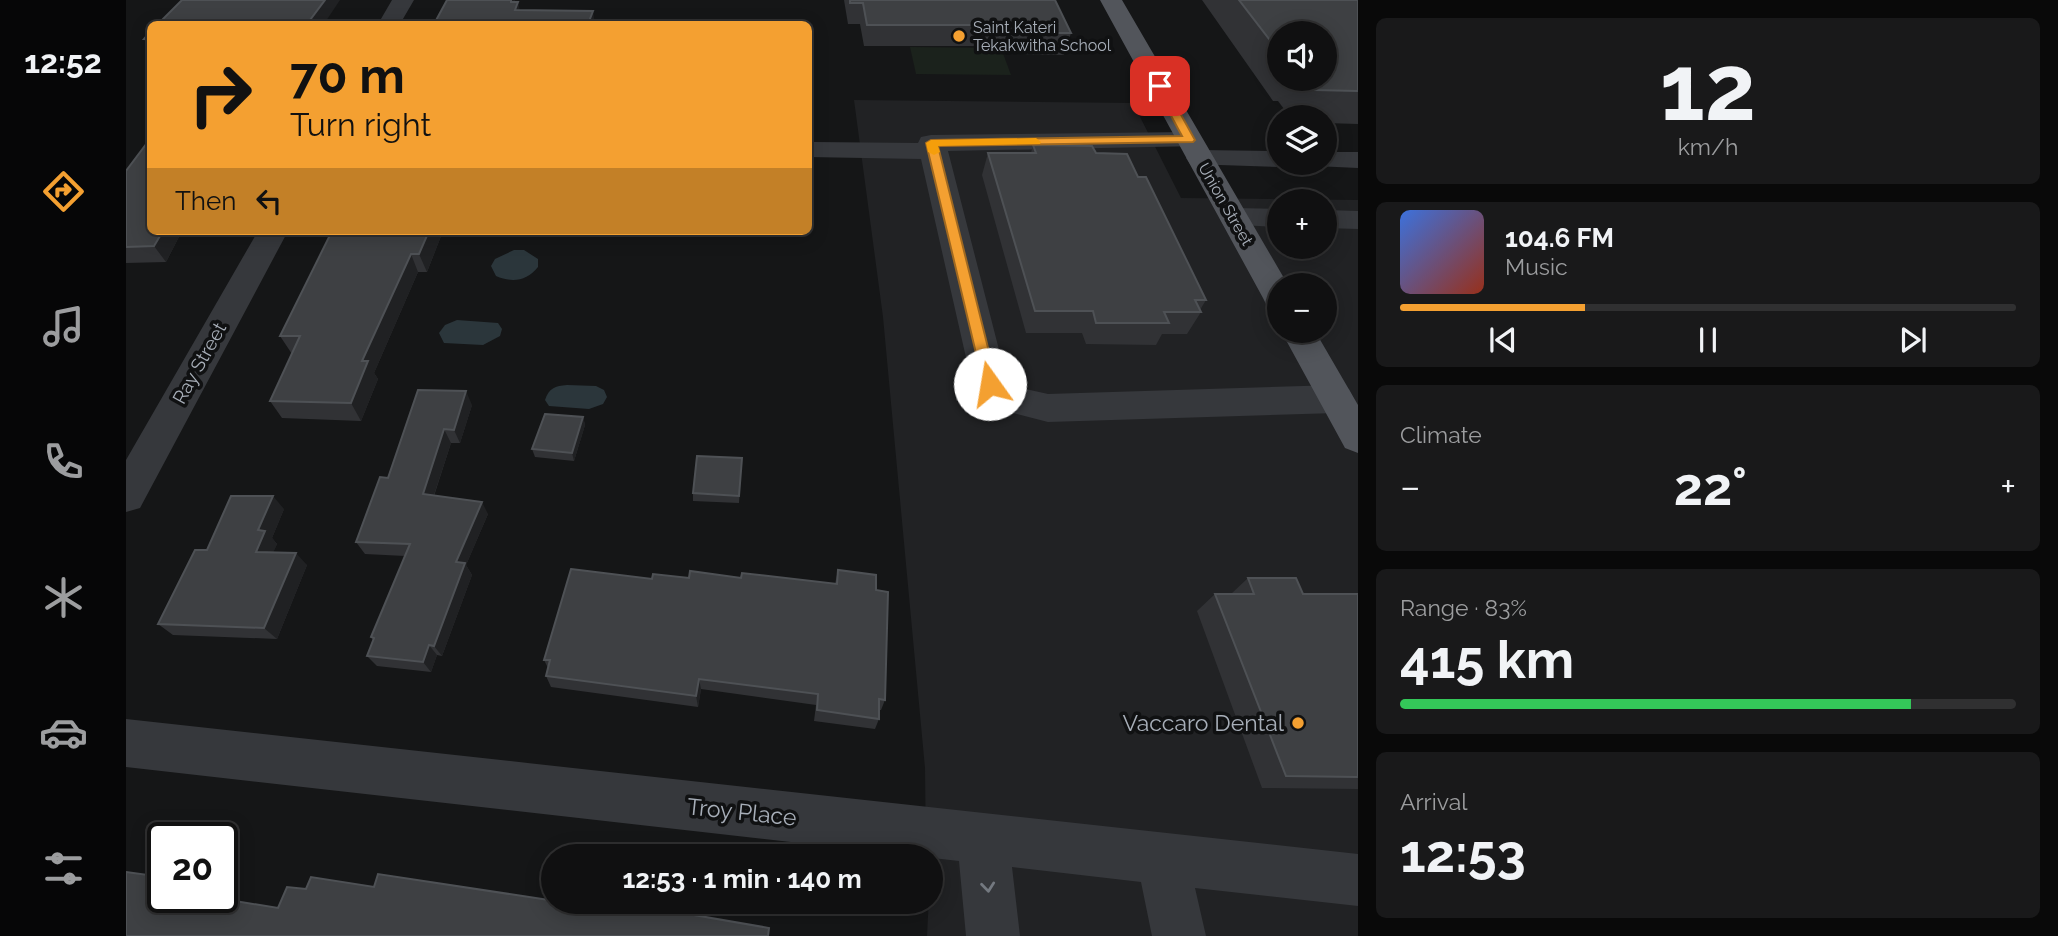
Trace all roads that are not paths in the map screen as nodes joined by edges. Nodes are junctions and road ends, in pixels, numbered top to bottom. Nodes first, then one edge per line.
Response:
1 (403, 0) edge
2 (1111, 0) edge
3 (391, 21) edge
4 (1195, 149) junction
5 (814, 150) dead end
6 (934, 151) junction
7 (1267, 158) edge
8 (1337, 160) edge
9 (1358, 160) edge
10 (1234, 217) junction
11 (1267, 218) edge
12 (1337, 219) edge
13 (1358, 220) edge
14 (271, 235) edge
15 (1267, 276) edge
16 (1307, 343) edge
17 (1339, 385) edge
18 (1358, 438) edge
19 (129, 485) edge
20 (126, 743) edge
21 (983, 838) junction
22 (1162, 858) junction
23 (1358, 880) edge
24 (993, 936) edge
25 (1179, 936) edge

1 - 3 street
2 - 4 main road, Union Street
4 - 6 street
4 - 7 street
4 - 10 main road, Union Street
5 - 6 street
6 - 17 street
8 - 9 street
10 - 11 street
10 - 15 main road, Union Street
12 - 13 street
14 - 19 street, Ray Street
16 - 17 main road
17 - 18 main road
20 - 21 street, Troy Place
21 - 22 street, Troy Place
21 -> 24 street
22 - 23 street, Troy Place
22 - 25 street

